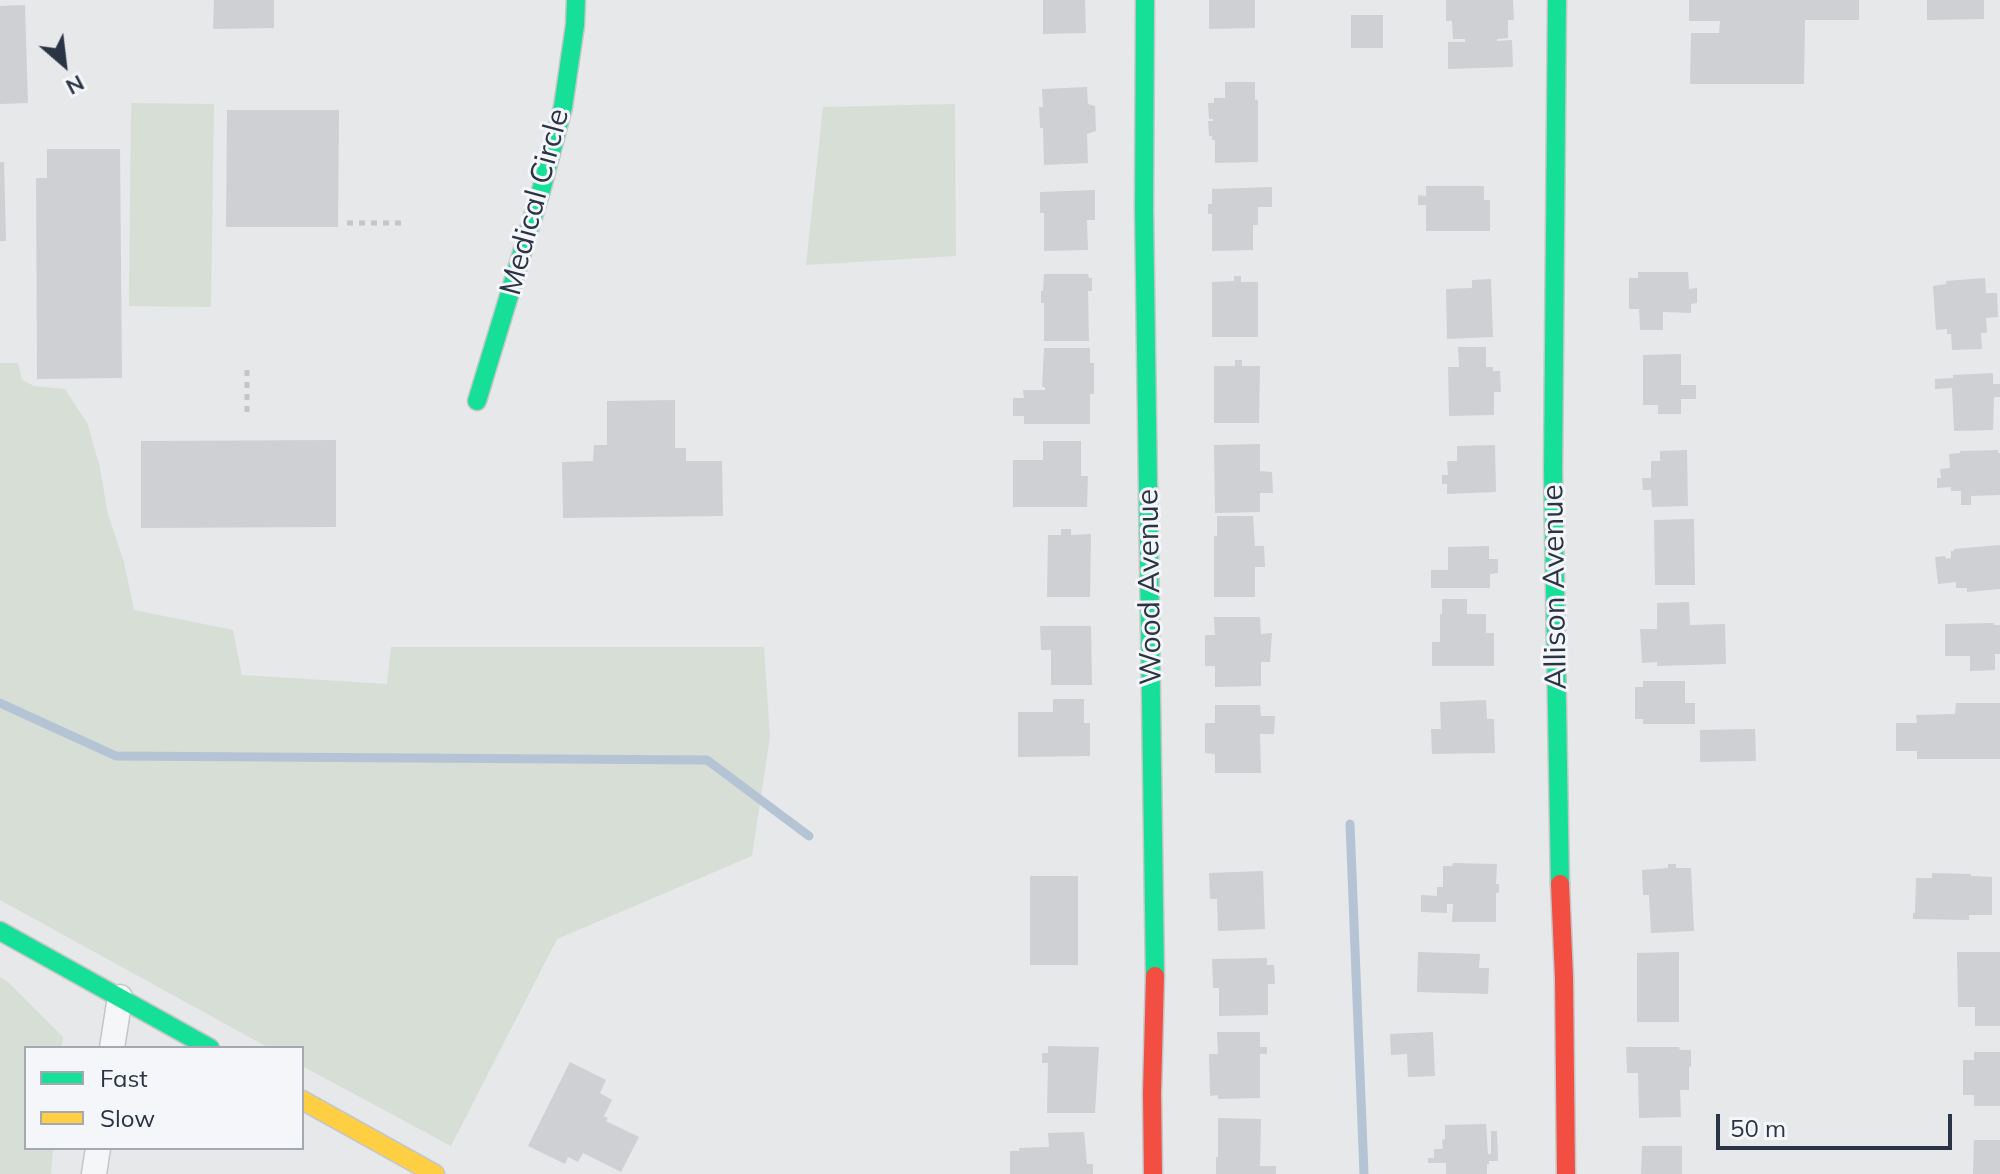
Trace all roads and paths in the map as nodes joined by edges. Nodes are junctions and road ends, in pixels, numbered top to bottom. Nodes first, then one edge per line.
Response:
1 (576, 0) edge
2 (1145, 0) edge
3 (1557, 0) edge
4 (347, 223) dead end
5 (405, 223) dead end
6 (247, 370) dead end
7 (477, 401) dead end
8 (247, 418) dead end
9 (0, 931) edge
10 (120, 997) junction
11 (112, 1046) edge
12 (206, 1046) edge
13 (304, 1101) edge
14 (98, 1150) edge
15 (94, 1174) edge
16 (435, 1174) edge
17 (1153, 1174) edge
18 (1566, 1174) edge

1 - 7 street, Medical Circle
2 - 17 street, Wood Avenue
3 - 18 street, Allison Avenue
4 - 5 path
6 - 8 path
9 - 10 street
10 - 11 street
10 - 12 street
13 - 16 street
14 - 15 street

